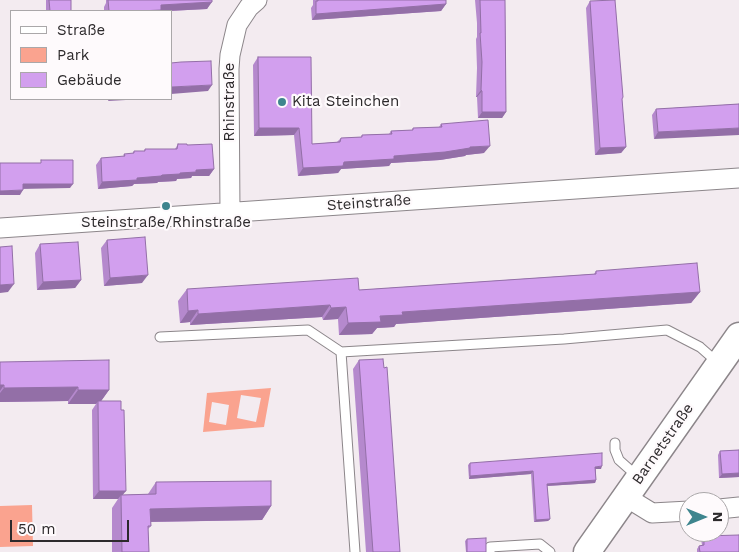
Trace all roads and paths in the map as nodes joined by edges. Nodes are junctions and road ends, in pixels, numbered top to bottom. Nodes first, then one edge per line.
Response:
1 (257, 0) edge
2 (739, 178) edge
3 (230, 212) junction
4 (0, 228) edge
5 (739, 336) edge
6 (160, 337) dead end
7 (341, 352) junction
8 (719, 364) junction
9 (615, 443) dead end
10 (632, 488) junction
11 (679, 512) edge
12 (518, 549) edge
13 (500, 550) edge
14 (355, 552) edge
15 (490, 552) edge
16 (550, 552) edge
17 (588, 552) edge

1 - 3 street, Rhinstraße
2 - 3 street, Steinstraße
3 - 4 street, Steinstraße
5 - 8 street, Barnetstraße
6 - 7 lane
7 - 8 lane
7 - 14 lane
8 - 10 street, Barnetstraße
9 - 10 lane
10 - 11 street
10 - 17 street, Barnetstraße
12 - 13 lane
12 - 16 lane
13 - 15 lane

